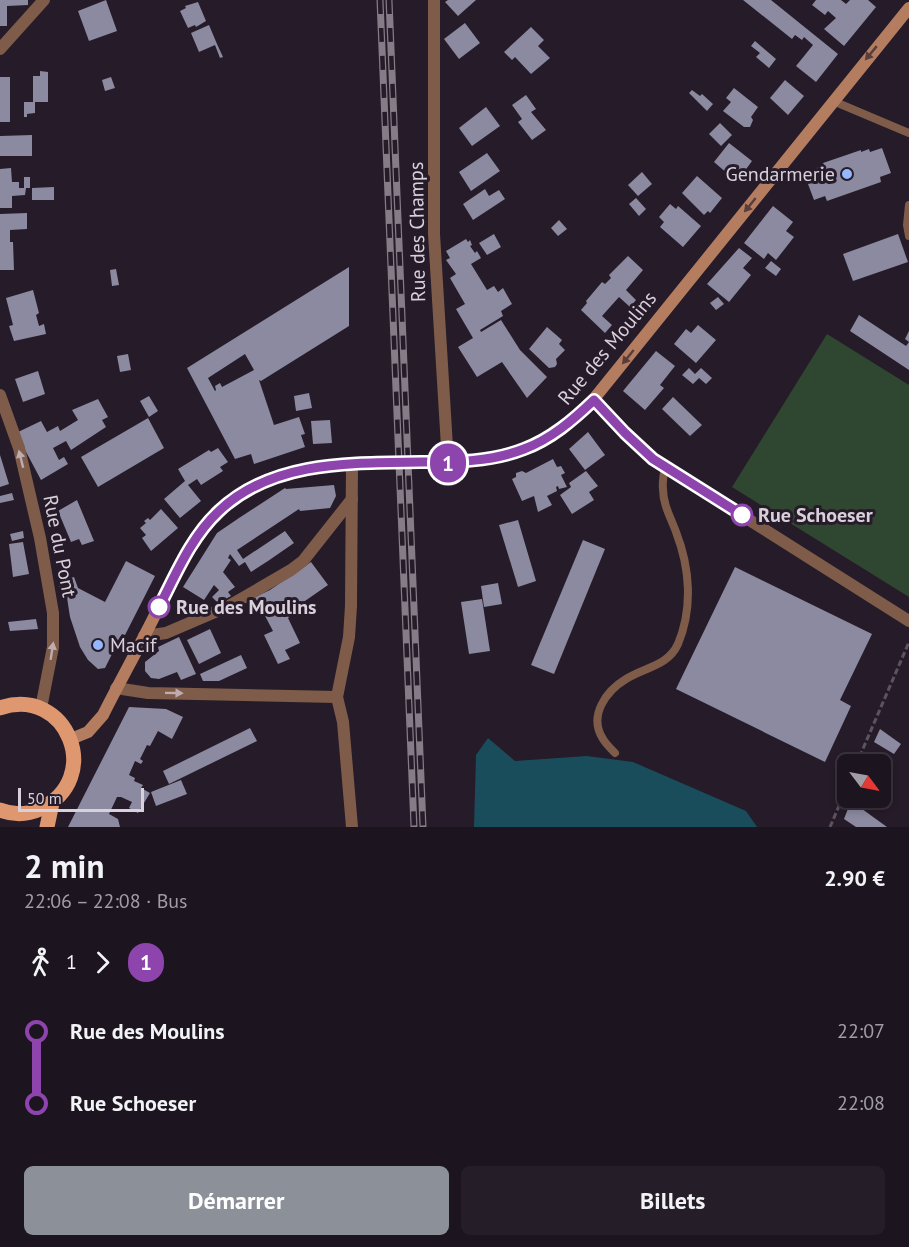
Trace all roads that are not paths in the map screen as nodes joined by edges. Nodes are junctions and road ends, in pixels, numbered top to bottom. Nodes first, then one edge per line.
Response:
1 (44, 0) edge
2 (434, 0) edge
3 (909, 8) edge
4 (0, 49) edge
5 (833, 101) junction
6 (909, 133) edge
7 (909, 205) edge
8 (909, 236) edge
9 (0, 395) edge
10 (594, 400) junction
11 (448, 463) junction
12 (352, 465) junction
13 (665, 466) junction
14 (352, 499) junction
15 (909, 621) edge
16 (144, 636) junction
17 (116, 688) junction
18 (338, 697) junction
19 (0, 708) edge
20 (41, 708) junction
21 (71, 739) junction
22 (615, 753) dead end
23 (52, 804) junction
24 (3, 811) edge
25 (12, 827) edge
26 (47, 827) edge
27 (352, 827) edge

1 - 4 street
2 - 11 street, Rue des Champs
3 -> 5 main road, Rue des Moulins
5 - 6 lane
5 -> 10 main road, Rue des Moulins
7 - 8 lane
20 -> 9 street, Rue du Pont
10 - 11 main road, Rue des Moulins
10 - 13 street
11 - 12 main road, Rue des Moulins
12 - 14 street
12 - 16 main road, Rue des Moulins
13 - 15 street
13 - 22 lane
14 - 16 street
14 - 18 street
16 - 17 main road, Rue des Moulins
17 -> 18 street
17 - 21 main road, Rue des Moulins
18 - 27 street
19 - 20 main road
20 - 21 main road
21 - 23 main road
23 - 24 main road
23 - 26 main road
24 - 25 main road

